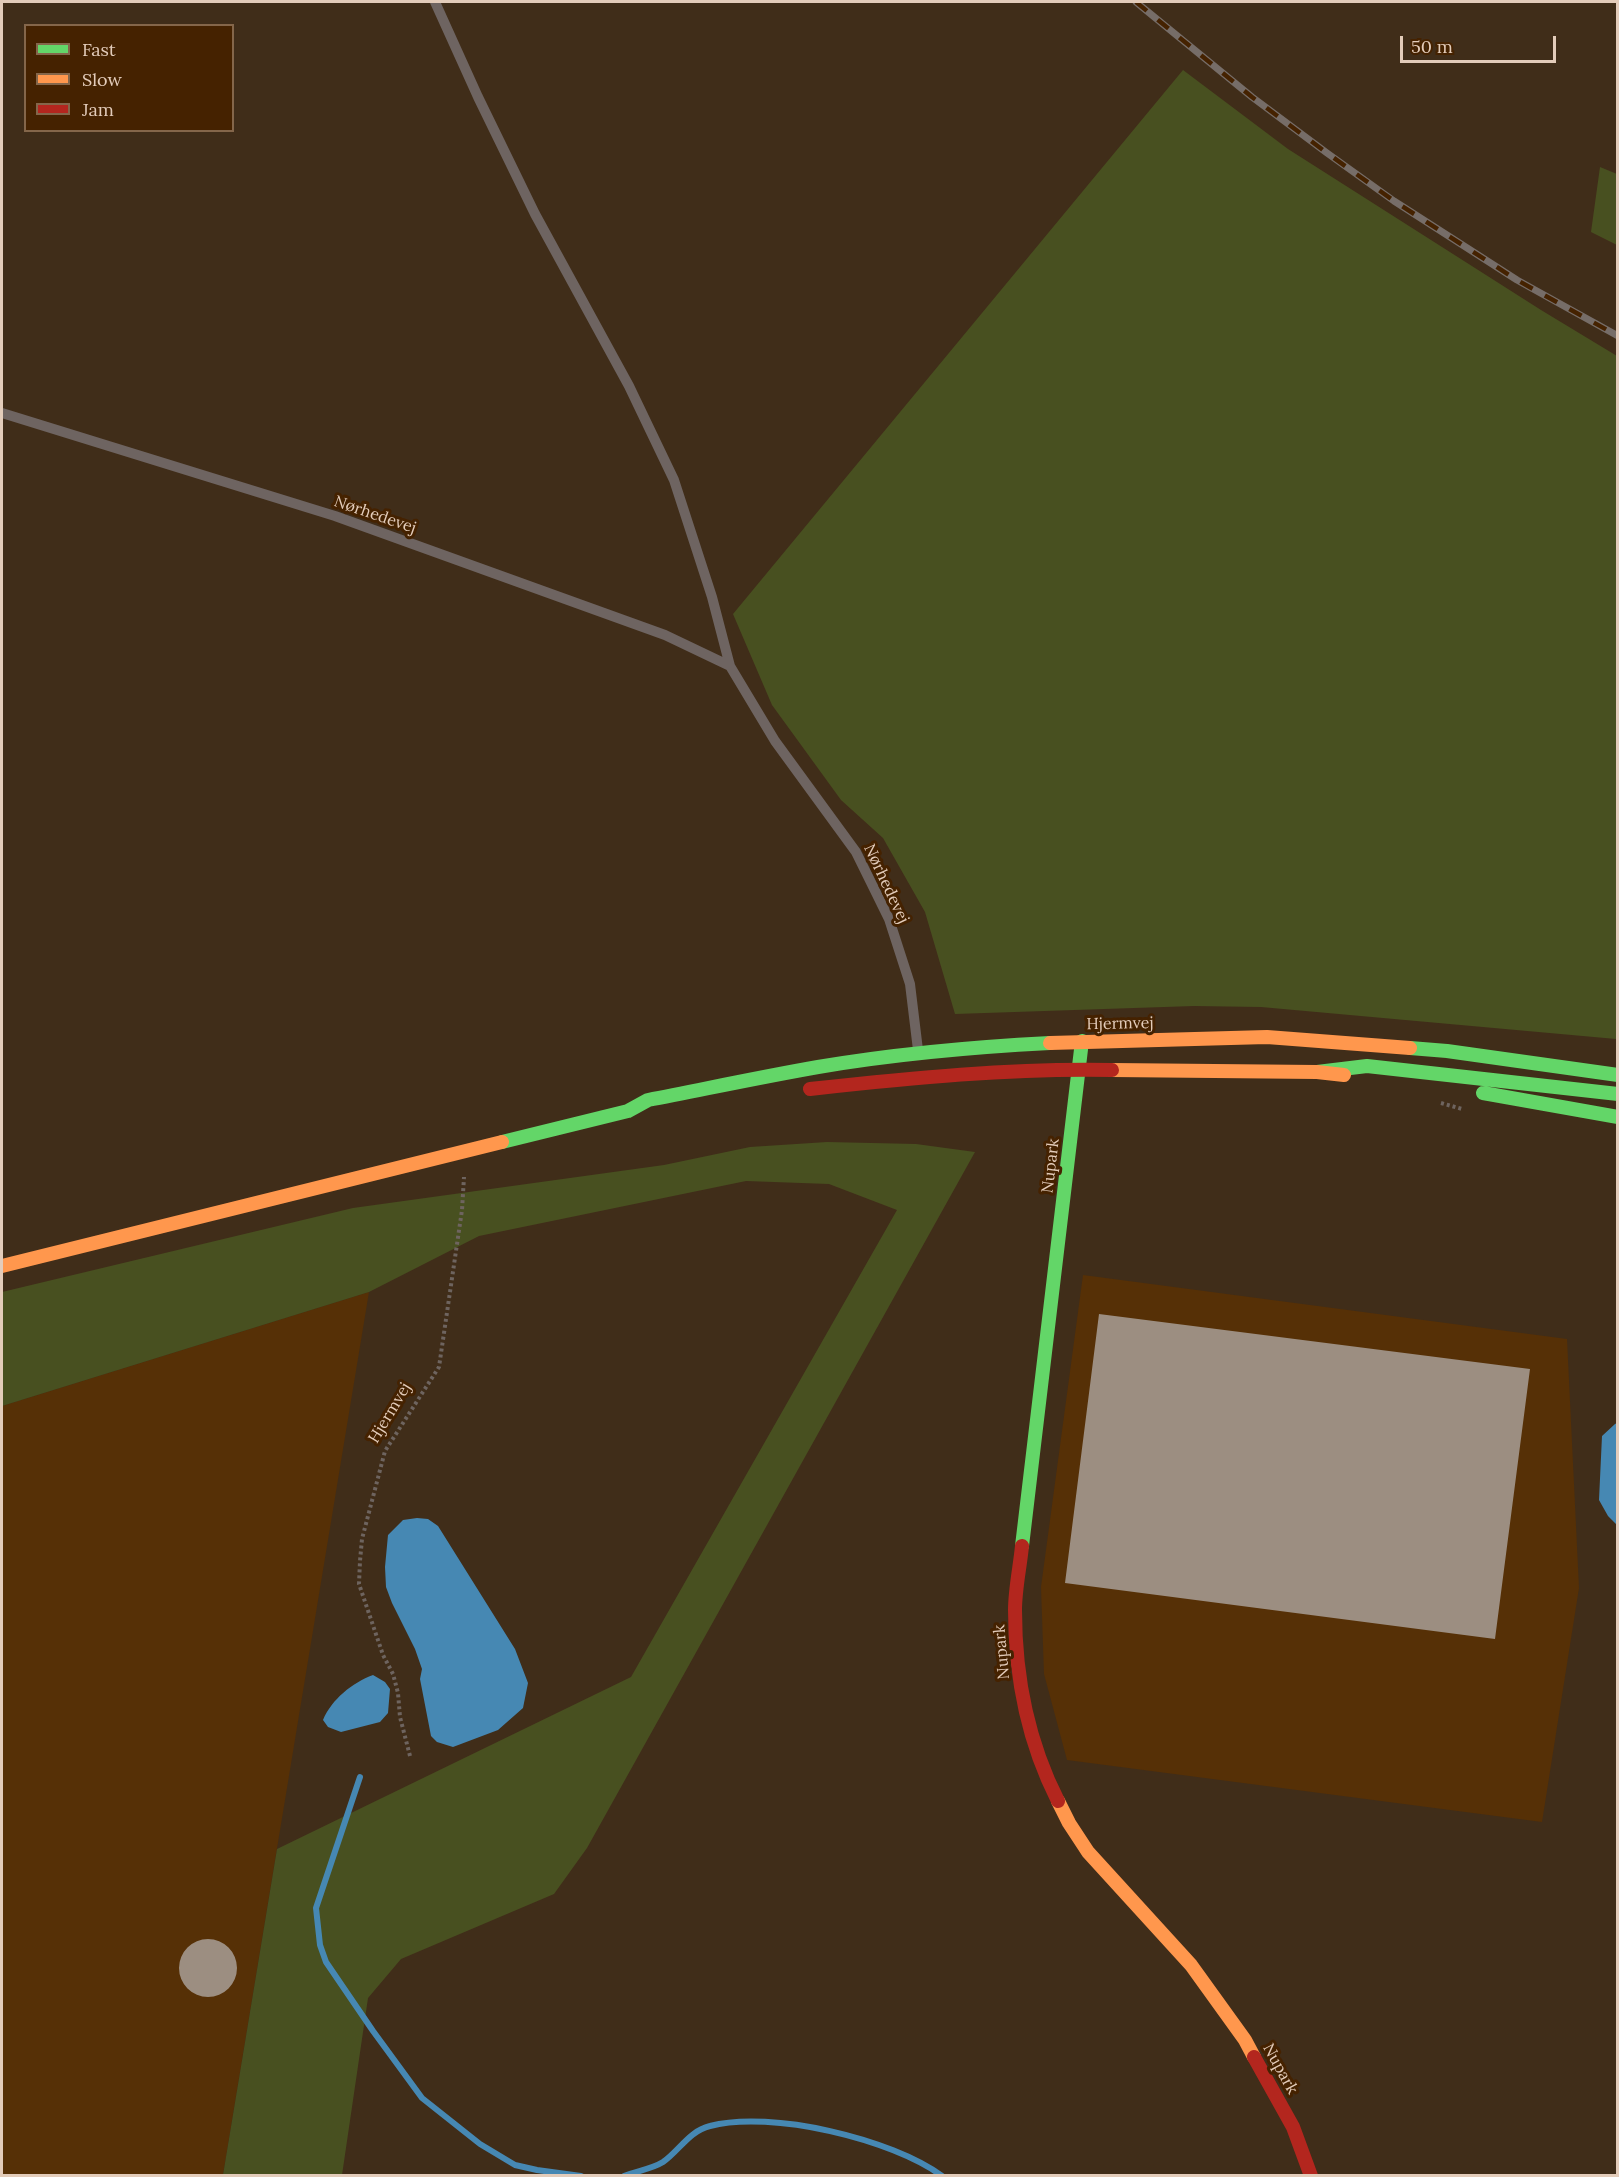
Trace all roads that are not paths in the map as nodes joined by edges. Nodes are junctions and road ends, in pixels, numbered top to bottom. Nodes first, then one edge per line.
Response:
1 (435, 2) edge
2 (2, 413) edge
3 (730, 666) junction
4 (1082, 1041) junction
5 (919, 1053) junction
6 (1079, 1069) junction
7 (1317, 1072) junction
8 (1617, 1075) edge
9 (921, 1077) junction
10 (798, 1090) dead end
11 (1617, 1094) edge
12 (628, 1111) junction
13 (652, 1114) dead end
14 (1617, 1117) edge
15 (2, 1266) edge
16 (1311, 2175) edge

1 - 3 lane, Nørhedevej
2 - 3 lane, Nørhedevej
3 - 5 lane, Nørhedevej
4 - 5 main road, Hjermvej
4 - 6 main road, Nupark
4 - 8 main road, Hjermvej
5 - 9 lane, Nørhedevej
5 - 12 main road, Hjermvej
6 - 7 main road
6 - 9 main road
6 - 16 main road, Nupark
7 - 11 main road
7 - 14 main road
9 - 10 main road
12 - 13 main road, Hjermvej
12 - 15 main road, Hjermvej

